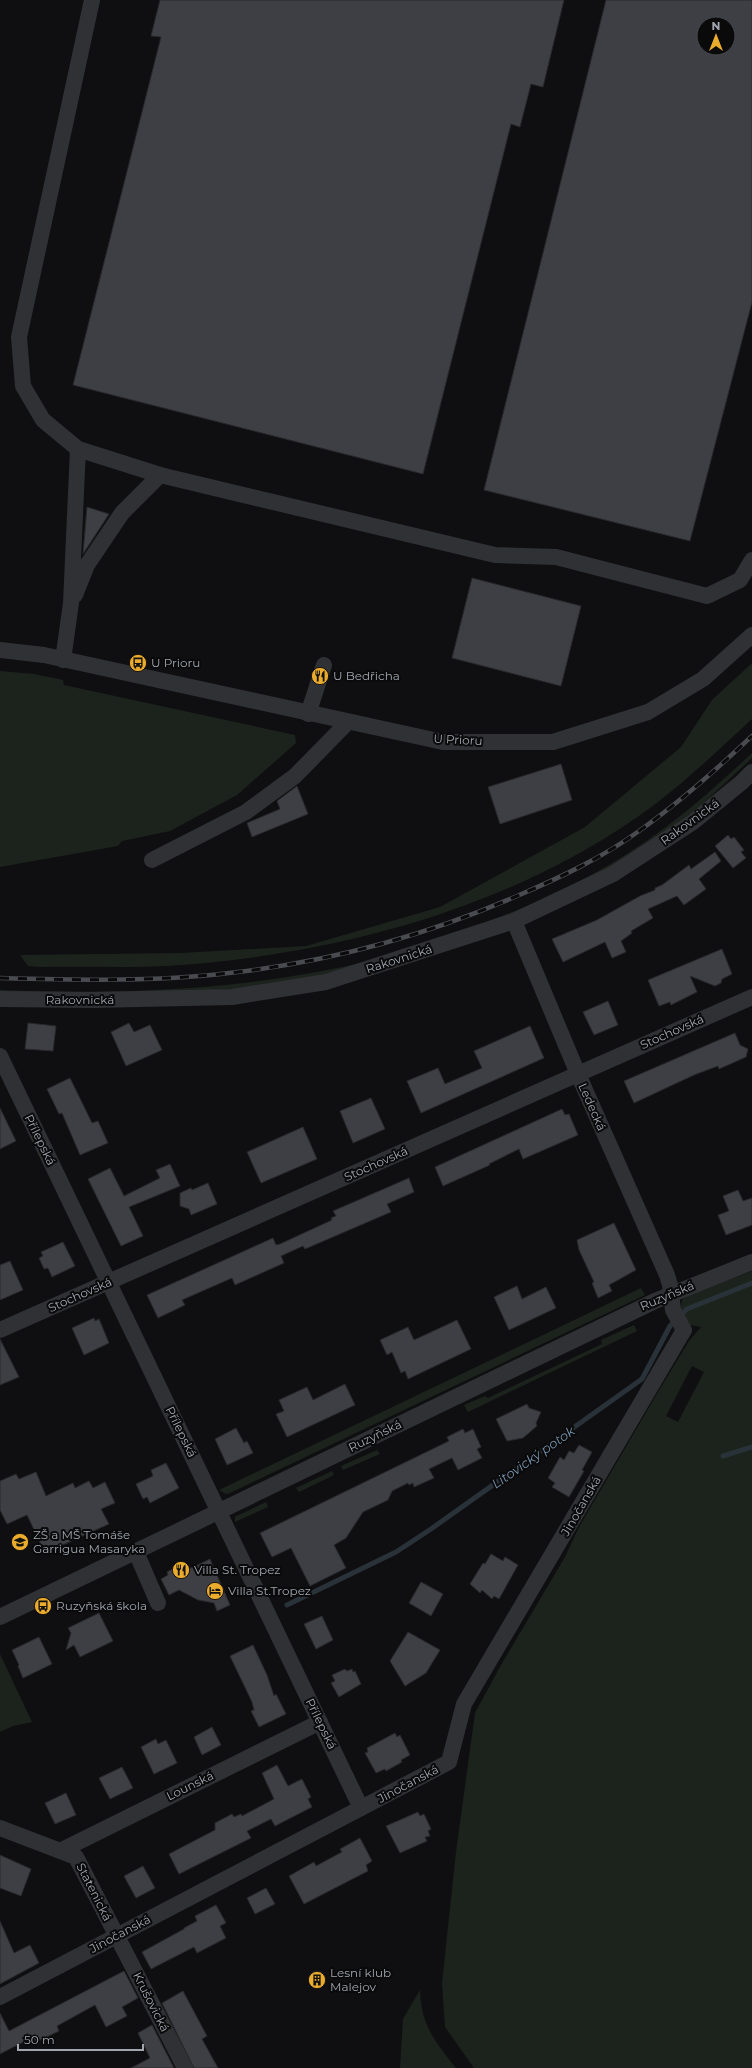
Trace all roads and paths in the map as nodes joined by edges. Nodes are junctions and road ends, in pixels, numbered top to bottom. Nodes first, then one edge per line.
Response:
1 (92, 0) edge
2 (78, 449) junction
3 (160, 475) junction
4 (752, 560) edge
5 (71, 604) junction
6 (752, 636) edge
7 (0, 650) edge
8 (63, 660) junction
9 (324, 665) dead end
10 (308, 714) junction
11 (348, 722) junction
12 (752, 772) edge
13 (152, 860) dead end
14 (514, 920) junction
15 (752, 997) edge
16 (0, 999) edge
17 (0, 1056) edge
18 (578, 1074) junction
19 (752, 1262) edge
20 (109, 1282) junction
21 (672, 1293) junction
22 (0, 1330) edge
23 (219, 1512) junction
24 (136, 1552) junction
25 (158, 1603) dead end
26 (0, 1617) edge
27 (320, 1722) junction
28 (361, 1808) junction
29 (0, 1828) edge
30 (60, 1851) junction
31 (116, 1936) junction
32 (0, 1997) edge
33 (185, 2068) edge

1 - 2 street
2 - 3 street
2 - 5 street
3 - 4 street
3 - 5 street
5 - 8 street
6 - 11 street, U Prioru
7 - 8 street, U Prioru
8 - 10 street, U Prioru
9 - 10 street
10 - 11 street, U Prioru
11 - 13 street
12 - 14 street, Rakovnická
14 - 16 street, Rakovnická
14 - 18 street, Ledecká
15 - 18 street, Stochovská
17 - 20 street, Přílepská
18 - 20 street, Stochovská
18 - 21 street, Ledecká
19 - 21 street, Ruzyňská
20 - 22 street, Stochovská
20 - 23 street, Přílepská
21 - 23 street, Ruzyňská
21 - 28 street, Jinočanská
23 - 24 street, Ruzyňská
23 - 27 street, Přílepská
24 - 25 street
24 - 26 street, Ruzyňská
27 - 28 street, Přílepská
27 - 30 street, Lounská
28 - 31 street, Jinočanská
29 - 30 street, Statenická
30 - 31 street, Statenická
31 - 32 street, Jinočanská
31 - 33 street, Krušovická

